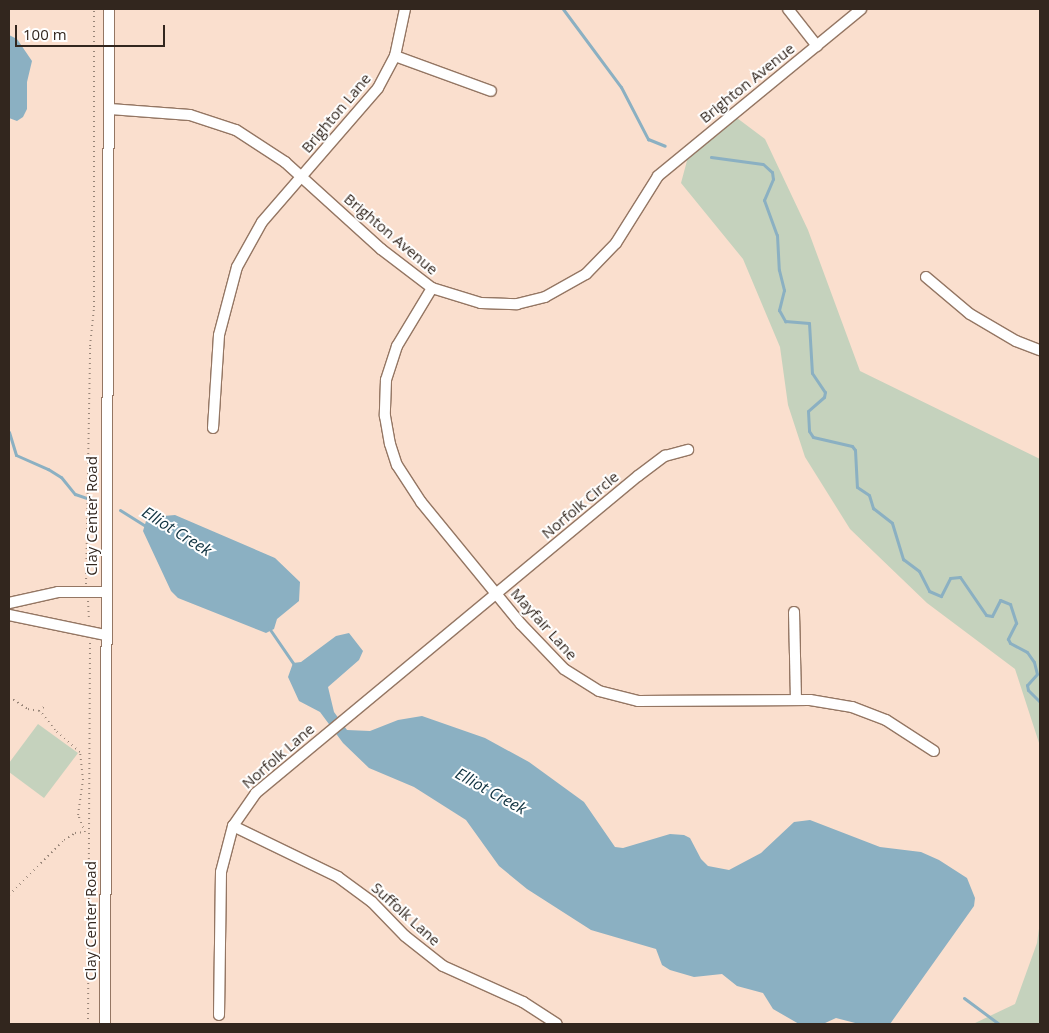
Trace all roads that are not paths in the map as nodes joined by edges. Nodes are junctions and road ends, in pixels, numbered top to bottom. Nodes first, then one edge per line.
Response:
1 (109, 9) edge
2 (405, 9) edge
3 (788, 9) edge
4 (861, 9) edge
5 (817, 46) junction
6 (395, 56) junction
7 (490, 91) dead end
8 (110, 109) junction
9 (302, 177) junction
10 (926, 277) dead end
11 (432, 288) junction
12 (1040, 350) edge
13 (213, 428) dead end
14 (688, 450) dead end
15 (107, 592) junction
16 (496, 592) junction
17 (9, 603) edge
18 (794, 612) dead end
19 (9, 614) edge
20 (106, 635) junction
21 (796, 700) junction
22 (934, 751) dead end
23 (233, 826) junction
24 (220, 1016) dead end
25 (106, 1024) edge
26 (558, 1024) edge

1 - 8 street, Clay Center Road
2 - 6 street, Brighton Lane
3 - 5 street
4 - 5 street, Brighton Avenue
5 - 11 street, Brighton Avenue
6 - 7 street
6 - 9 street, Brighton Lane
8 - 9 street, Brighton Avenue
8 - 15 street, Clay Center Road
9 - 11 street, Brighton Avenue
9 - 13 street, Brighton Lane
10 - 12 street
11 - 16 street, Mayfair Lane
14 - 16 street, Norfolk Circle
15 - 17 street
15 - 20 street, Clay Center Road
16 - 21 street, Mayfair Lane
16 - 23 street, Norfolk Lane
18 - 21 street
19 - 20 street
20 - 25 street, Clay Center Road
21 - 22 street, Mayfair Lane
23 - 24 street, Norfolk Lane
23 - 26 street, Suffolk Lane

